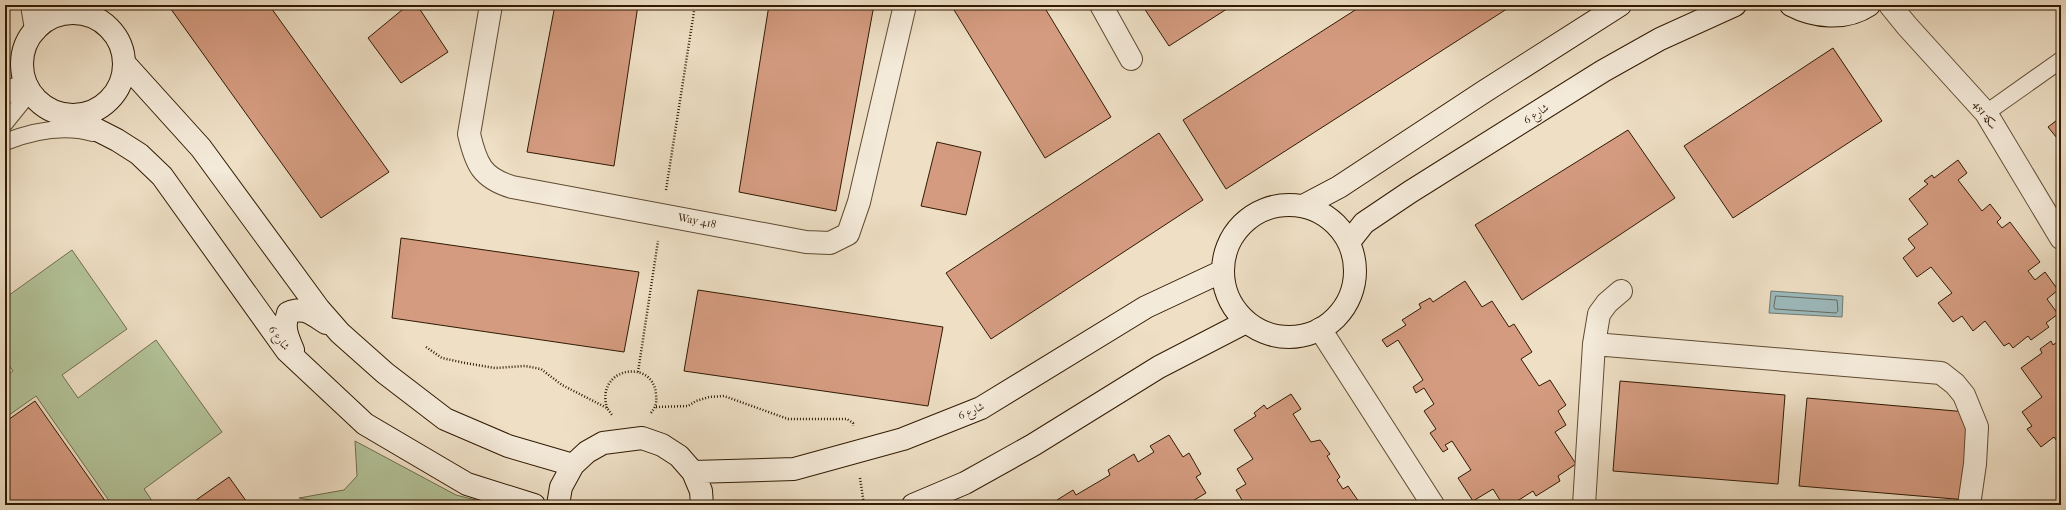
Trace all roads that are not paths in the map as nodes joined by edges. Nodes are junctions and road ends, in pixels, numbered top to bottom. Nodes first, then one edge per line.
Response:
1 (32, 5) edge
2 (491, 5) edge
3 (905, 5) edge
4 (1101, 5) edge
5 (1620, 5) edge
6 (1735, 5) edge
7 (1791, 5) edge
8 (1869, 5) edge
9 (1890, 5) edge
10 (74, 9) edge
11 (36, 29) junction
12 (1131, 60) dead end
13 (2061, 60) edge
14 (125, 64) junction
15 (28, 89) junction
16 (5, 93) edge
17 (1986, 113) junction
18 (70, 116) junction
19 (5, 123) edge
20 (117, 140) junction
21 (5, 142) edge
22 (1303, 206) junction
23 (2061, 238) edge
24 (1349, 242) junction
25 (1222, 271) junction
26 (1621, 291) dead end
27 (1246, 322) junction
28 (1320, 329) junction
29 (340, 333) junction
30 (1594, 344) junction
31 (296, 358) junction
32 (573, 465) junction
33 (693, 472) junction
34 (534, 505) edge
35 (558, 505) edge
36 (702, 505) edge
37 (913, 505) edge
38 (1433, 505) edge
39 (1584, 505) edge
40 (1969, 505) edge

1 - 11 street
2 - 3 street, Way 418
4 - 12 street
5 - 22 street
6 - 24 street, شارع 6
7 - 8 street
9 - 17 street, سكة 451
10 - 11 street
10 - 14 street
11 - 15 street
13 - 17 lane
14 - 18 street
14 - 29 street
15 - 16 street
15 - 18 street
15 - 19 lane
17 - 23 street, سكة 451
18 - 20 street, شارع 6
20 - 21 lane
20 - 31 street, شارع 6
22 - 24 street
22 - 25 street
24 - 28 street
25 - 27 street
25 - 33 street, شارع 6
26 - 30 street
27 - 28 street
27 - 37 street
28 - 38 street
29 - 31 street
29 - 32 street
30 - 39 street
30 - 40 street
31 - 34 street, شارع 6
32 - 33 street
32 - 35 street
33 - 36 street

